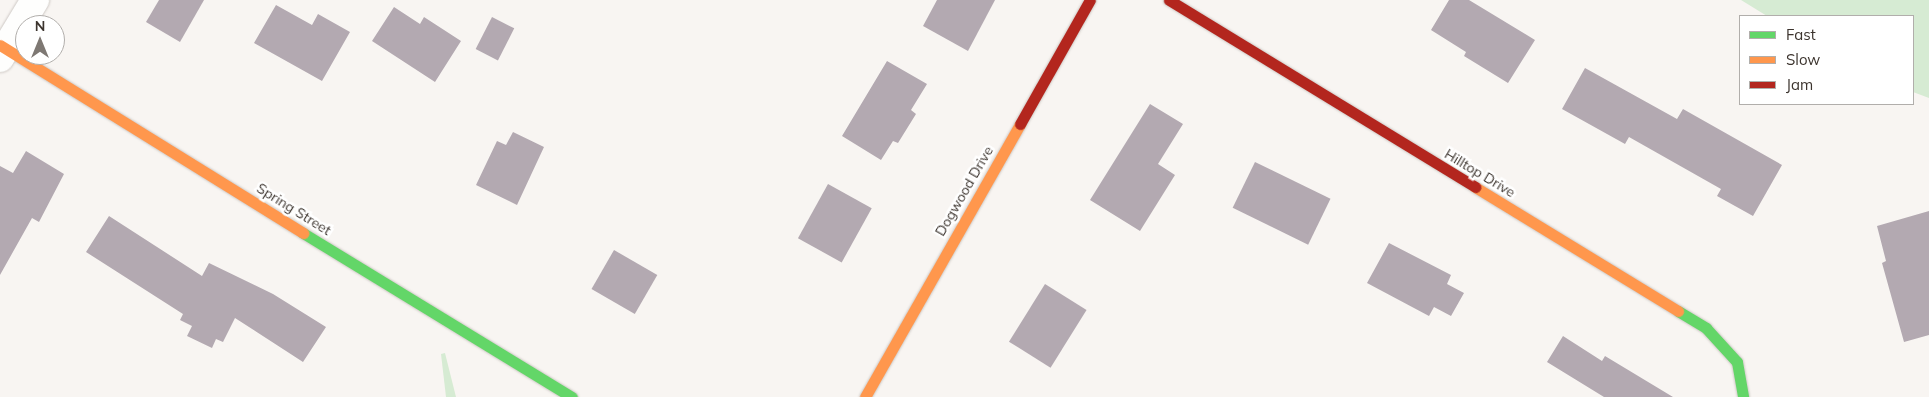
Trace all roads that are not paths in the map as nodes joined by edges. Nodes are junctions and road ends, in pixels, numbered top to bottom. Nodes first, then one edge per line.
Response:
1 (35, 0) edge
2 (1090, 0) edge
3 (1169, 0) edge
4 (2, 50) edge
5 (572, 397) edge
6 (865, 397) edge
7 (1743, 397) edge

1 - 4 street
2 - 6 street, Dogwood Drive
3 - 7 street, Hilltop Drive
4 - 5 street, Spring Street

